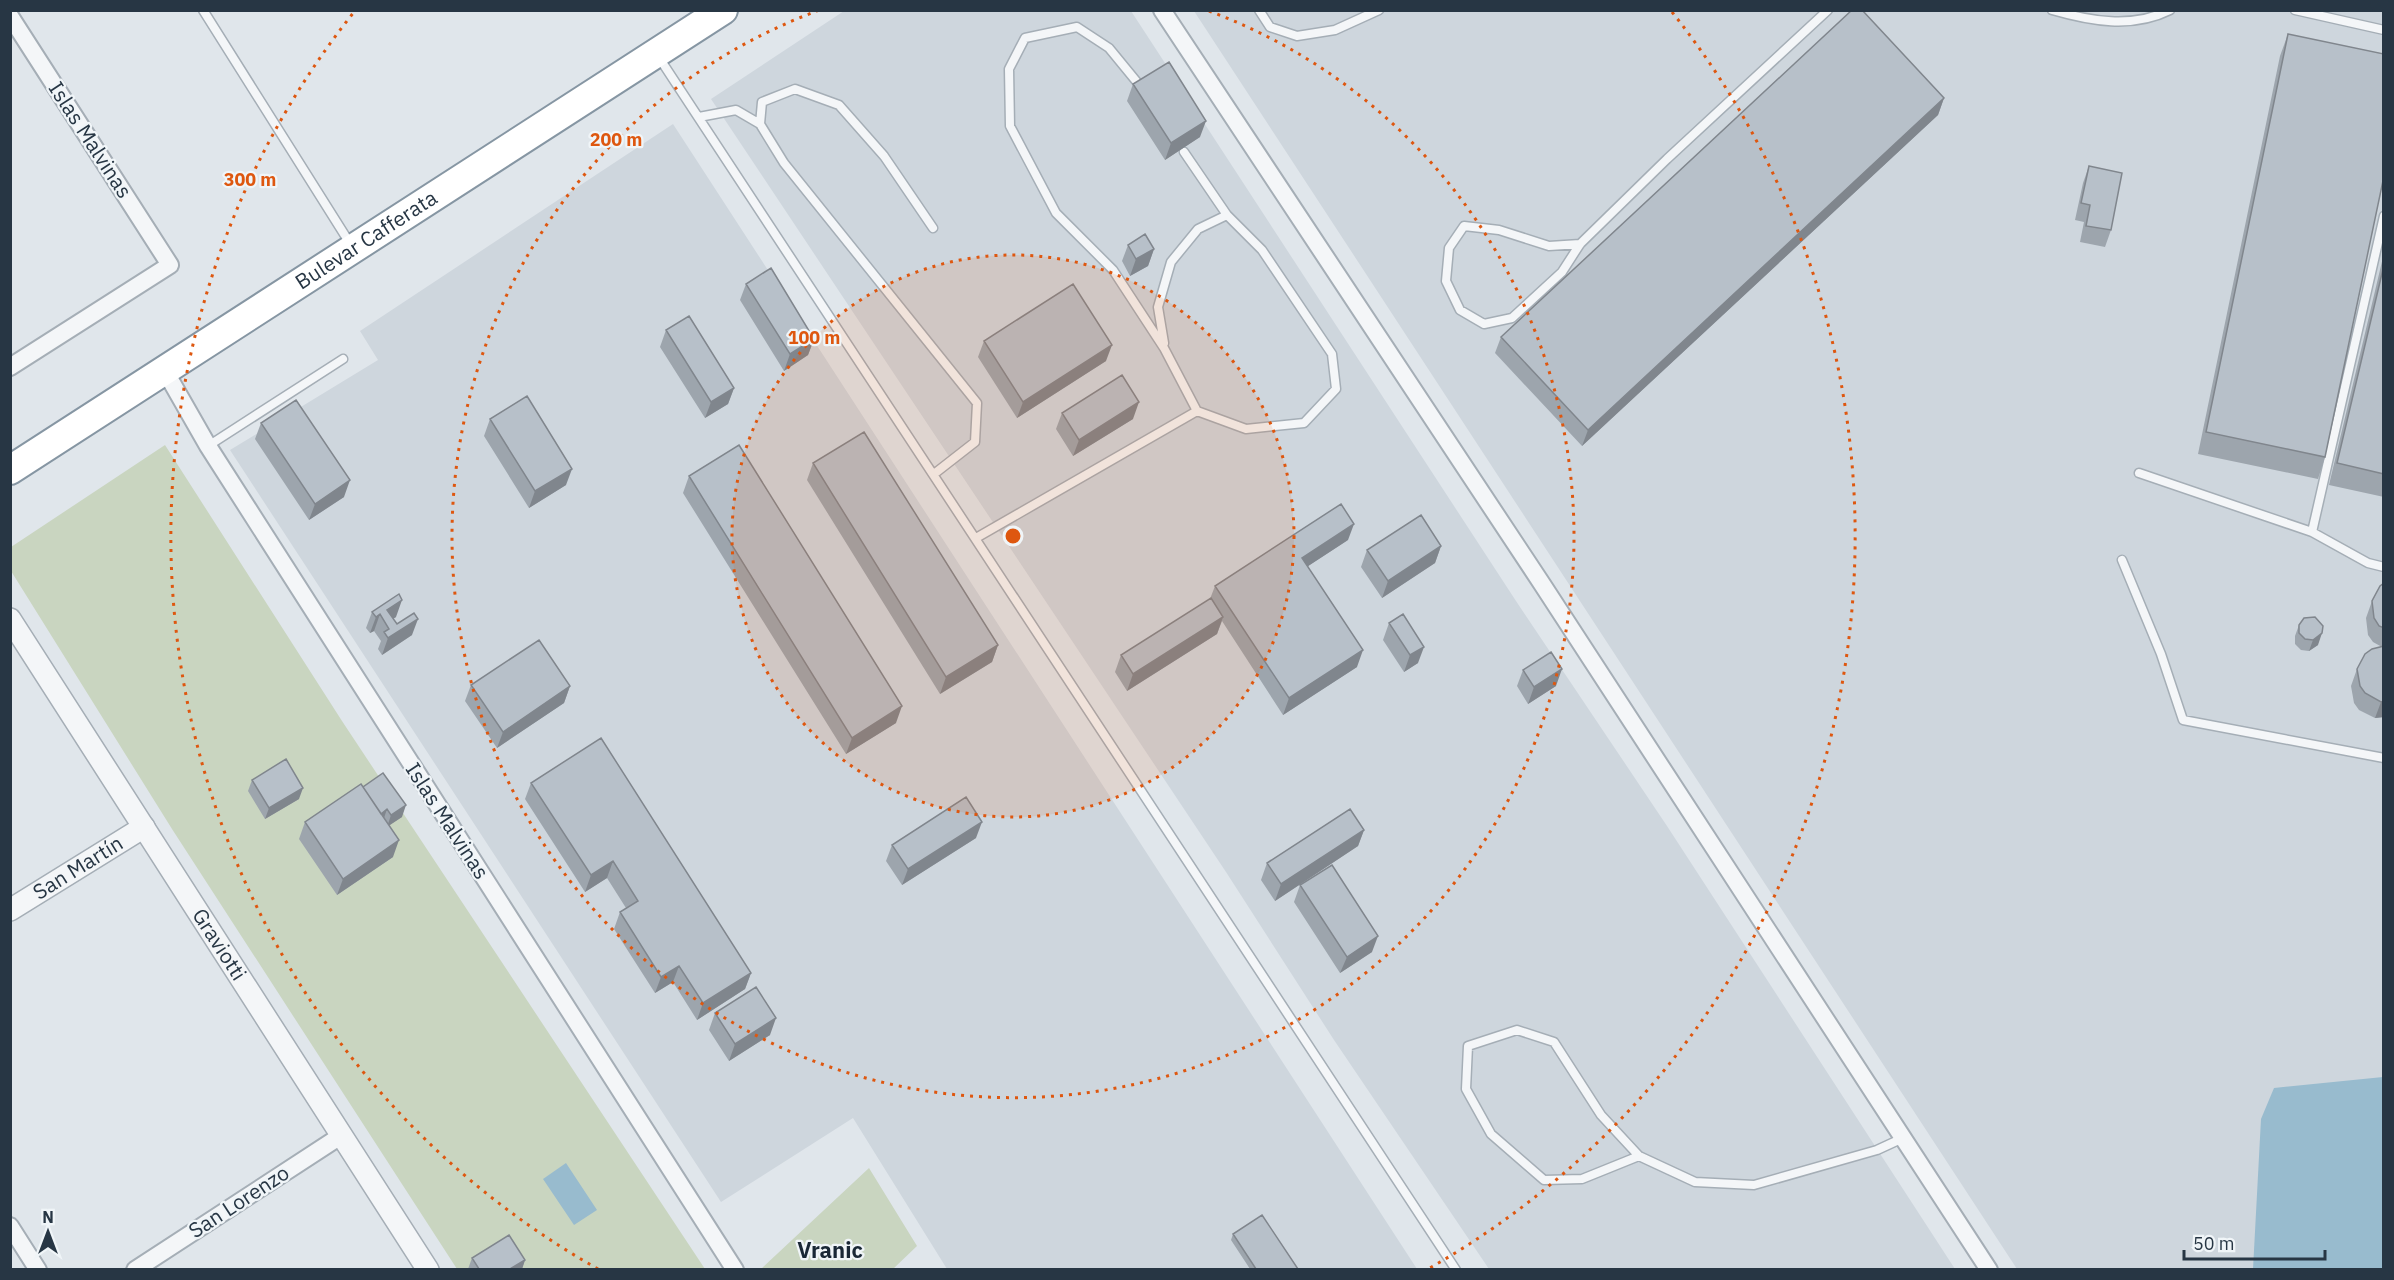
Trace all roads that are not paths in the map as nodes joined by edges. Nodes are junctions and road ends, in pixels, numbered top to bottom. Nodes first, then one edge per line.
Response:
1 (203, 10) edge
2 (723, 10) edge
3 (1162, 10) edge
4 (1258, 10) edge
5 (1379, 10) edge
6 (1828, 10) edge
7 (2052, 10) edge
8 (2170, 10) edge
9 (2295, 10) edge
10 (13, 26) edge
11 (2384, 30) edge
12 (657, 53) junction
13 (1141, 87) edge
14 (699, 117) junction
15 (760, 124) junction
16 (1184, 152) dead end
17 (1227, 215) junction
18 (2384, 216) edge
19 (933, 228) dead end
20 (1580, 244) junction
21 (353, 248) junction
22 (1164, 348) junction
23 (343, 359) dead end
24 (10, 367) edge
25 (165, 369) junction
26 (1197, 411) junction
27 (208, 446) junction
28 (10, 470) edge
29 (2139, 473) dead end
30 (934, 474) junction
31 (2312, 532) junction
32 (976, 538) junction
33 (2122, 560) dead end
34 (2384, 567) edge
35 (10, 619) edge
36 (2384, 758) edge
37 (144, 827) junction
38 (10, 910) edge
39 (342, 1135) junction
40 (1903, 1138) junction
41 (1639, 1156) junction
42 (10, 1226) edge
43 (38, 1269) edge
44 (135, 1269) edge
45 (428, 1269) edge
46 (735, 1269) edge
47 (1456, 1269) edge
48 (1989, 1269) edge

1 - 21 lane
2 - 12 highway, Bulevar Cafferata
3 - 40 street
4 - 5 lane
6 - 20 lane
7 - 8 lane
9 - 11 lane
10 - 24 street, Islas Malvinas
12 - 14 lane
12 - 21 highway, Bulevar Cafferata
13 - 22 lane
14 - 15 lane
14 - 30 lane
15 - 19 lane
15 - 30 lane
16 - 17 lane
17 - 22 lane
17 - 26 lane
18 - 31 lane
20 - 20 lane
21 - 25 highway, Bulevar Cafferata
22 - 26 lane
23 - 27 lane
25 - 27 street, Islas Malvinas
25 - 28 highway, Bulevar Cafferata
26 - 32 lane
27 - 46 street, Islas Malvinas
29 - 31 lane
30 - 32 lane
31 - 34 lane
32 - 47 lane
33 - 36 lane
35 - 37 street, Graviotti
37 - 38 street, San Martín
37 - 39 street, Graviotti
39 - 44 street, San Lorenzo
39 - 45 street, Graviotti
40 - 41 lane
40 - 48 street
41 - 41 lane
42 - 43 street

